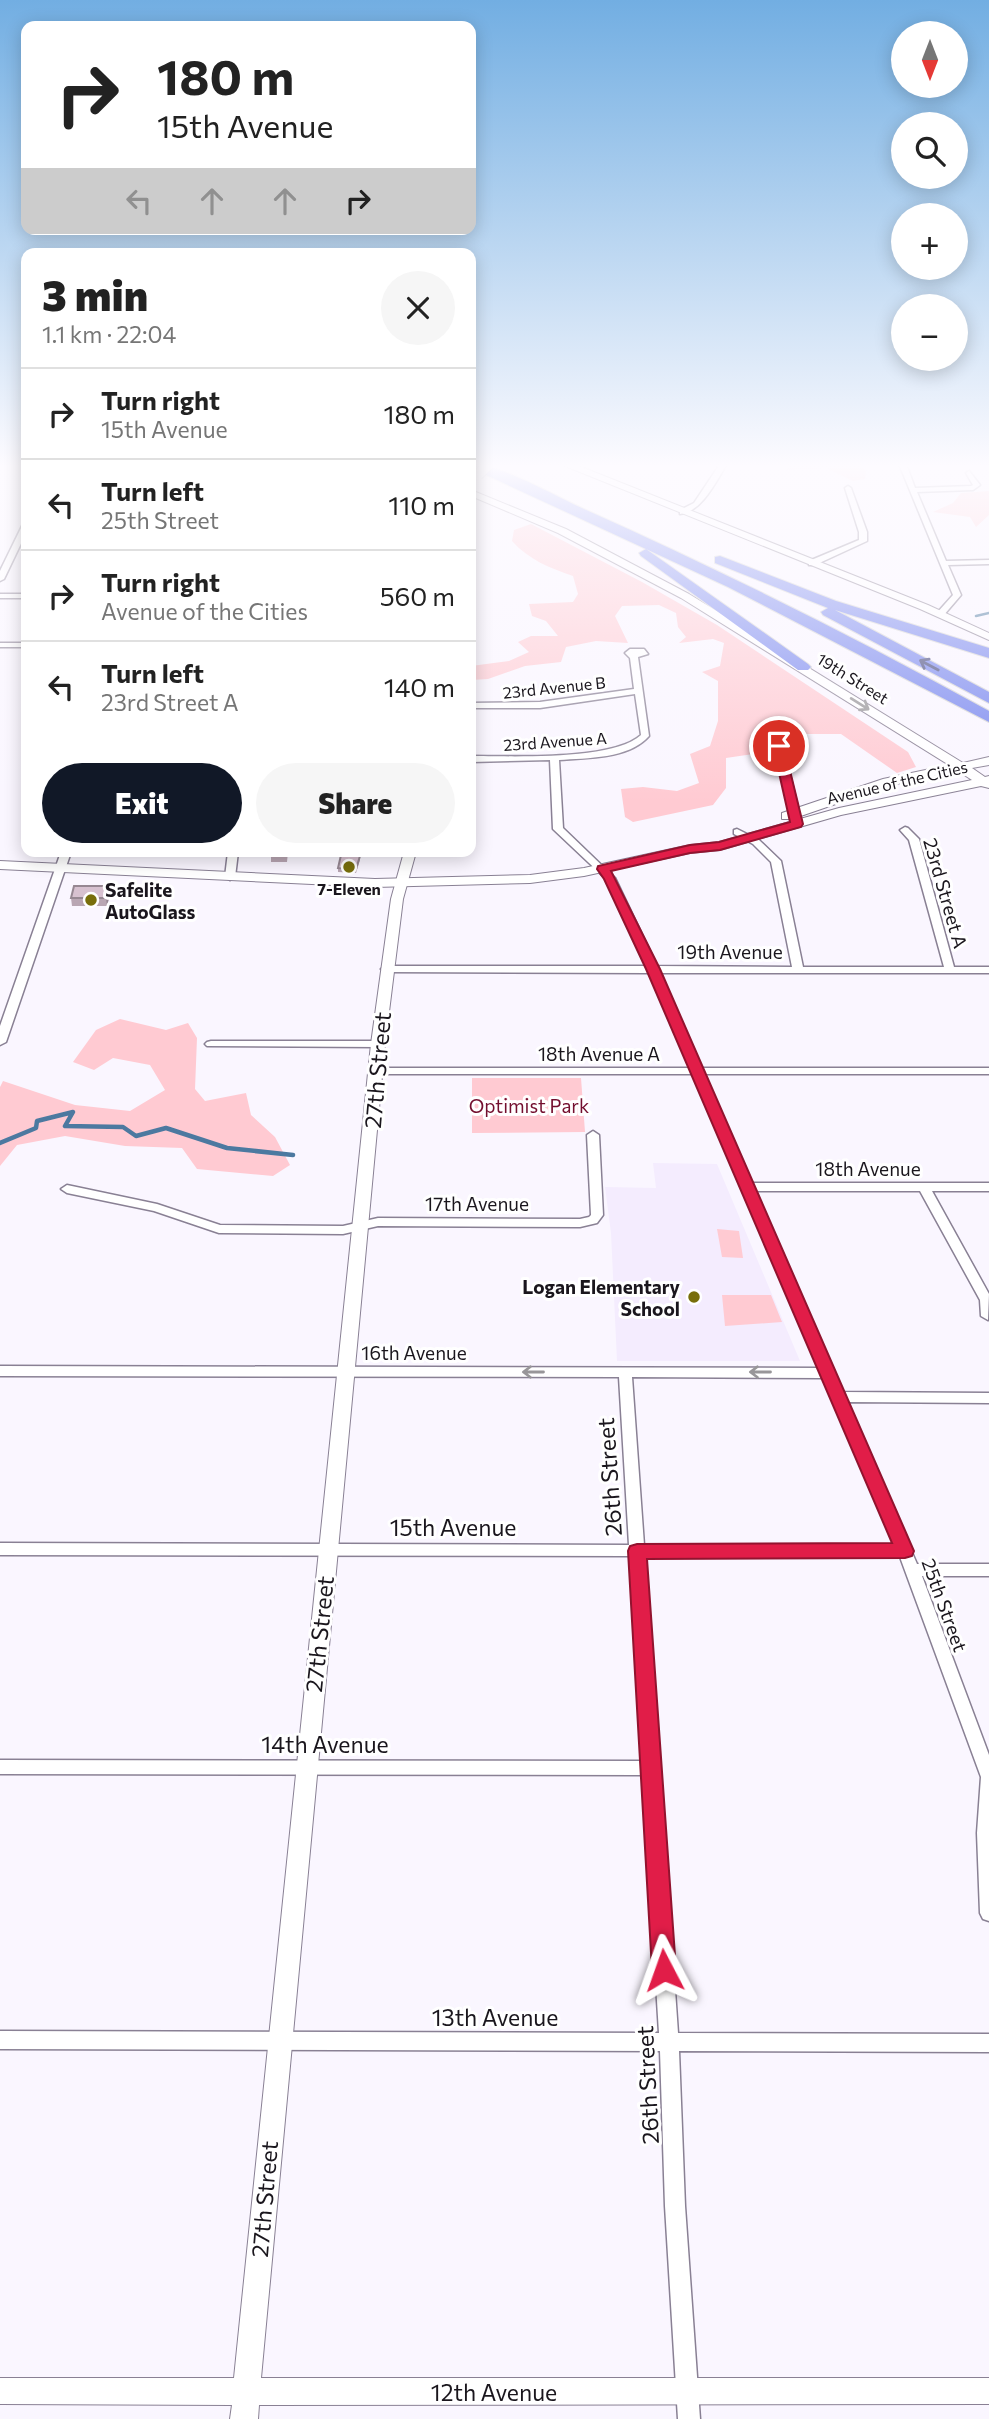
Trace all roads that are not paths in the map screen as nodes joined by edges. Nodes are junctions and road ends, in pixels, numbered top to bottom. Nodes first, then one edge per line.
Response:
1 (650, 577) edge
2 (679, 577) edge
3 (719, 577) edge
4 (754, 577) edge
5 (763, 577) edge
6 (847, 577) edge
7 (950, 577) edge
8 (0, 596) edge
9 (21, 596) edge
10 (940, 614) junction
11 (989, 637) edge
12 (0, 645) edge
13 (21, 645) edge
14 (989, 653) edge
15 (634, 657) dead end
16 (803, 667) junction
17 (640, 691) junction
18 (989, 698) edge
19 (476, 706) edge
20 (989, 717) edge
21 (640, 744) joint
22 (779, 746) dead end
23 (927, 746) junction
24 (554, 758) junction
25 (476, 759) edge
26 (989, 761) edge
27 (961, 766) junction
28 (901, 779) junction
29 (988, 784) edge
30 (796, 819) junction
31 (905, 830) dead end
32 (743, 835) junction
33 (65, 857) edge
34 (232, 857) edge
35 (409, 857) edge
36 (0, 865) edge
37 (62, 868) junction
38 (603, 869) junction
39 (230, 877) junction
40 (401, 884) junction
41 (386, 968) junction
42 (798, 968) junction
43 (653, 969) junction
44 (950, 970) junction
45 (989, 970) edge
46 (0, 1042) edge
47 (211, 1044) dead end
48 (378, 1044) junction
49 (695, 1070) junction
50 (377, 1071) junction
51 (989, 1071) edge
52 (593, 1135) dead end
53 (746, 1187) junction
54 (924, 1187) junction
55 (989, 1187) edge
56 (67, 1189) dead end
57 (362, 1226) junction
58 (988, 1316) edge
59 (0, 1370) edge
60 (346, 1371) junction
61 (625, 1371) junction
62 (829, 1373) junction
63 (839, 1397) junction
64 (989, 1398) edge
65 (0, 1549) edge
66 (327, 1549) junction
67 (637, 1551) junction
68 (905, 1551) junction
69 (912, 1570) junction
70 (989, 1570) edge
71 (0, 1767) edge
72 (306, 1767) junction
73 (650, 1768) junction
74 (989, 1777) edge
75 (989, 1913) edge
76 (0, 2040) edge
77 (279, 2040) junction
78 (669, 2043) junction
79 (989, 2043) edge
80 (0, 2391) edge
81 (989, 2391) edge
82 (247, 2392) junction
83 (689, 2406) edge
84 (244, 2419) edge

1 - 16 main road, 19th Street
2 - 16 highway
3 - 20 highway
18 -> 4 highway
5 -> 14 highway
6 - 10 main road
7 - 10 street
8 - 9 street
10 - 11 main road
12 - 13 street
15 - 17 street
16 -> 23 main road, 19th Street
17 - 19 street, 23rd Avenue B
17 - 21 street
21 - 24 street, 23rd Avenue A
22 - 30 street
23 - 27 main road, 19th Street
23 - 28 main road
24 - 25 street, 23rd Avenue A
24 - 38 street, 25th Street
26 - 27 main road, Avenue of the Cities
27 - 28 main road, Avenue of the Cities
27 - 29 main road, 19th Street
28 - 30 main road, Avenue of the Cities
29 - 30 main road, Avenue of the Cities
30 - 32 main road, Avenue of the Cities
31 - 44 street, 23rd Street A
32 - 38 main road, Avenue of the Cities
32 - 42 street
33 - 37 street
34 - 39 street
35 - 40 street, 27th Street
36 - 37 main road, Avenue of the Cities
37 - 39 main road, Avenue of the Cities
37 - 46 street
38 - 40 main road, Avenue of the Cities
38 - 43 street, 25th Street
39 - 40 main road, Avenue of the Cities
40 - 41 street, 27th Street
41 - 43 street, 19th Avenue
41 - 48 street, 27th Street
42 - 43 street, 19th Avenue
42 - 44 street, 19th Avenue
43 - 49 street, 25th Street
44 - 45 street, 19th Avenue
47 - 48 street
48 - 50 street, 27th Street
49 - 50 street, 18th Avenue A
49 - 51 street, 18th Avenue A
49 - 53 street, 25th Street
50 - 57 street, 27th Street
52 - 57 street, 17th Avenue
53 - 54 street, 18th Avenue
53 - 62 street, 25th Street
54 - 55 street, 18th Avenue
54 - 58 street
56 - 57 street, 17th Avenue
57 - 60 street, 27th Street
59 - 60 street, 16th Avenue
61 -> 60 street, 16th Avenue
60 - 66 street, 27th Street
62 -> 61 street, 16th Avenue
61 - 67 street, 26th Street
62 - 63 street, 25th Street
63 - 64 street
63 - 68 street, 25th Street
65 - 66 street, 15th Avenue
66 - 67 street, 15th Avenue
66 - 72 street, 27th Street
67 - 68 street, 15th Avenue
67 - 73 street, 26th Street
68 - 69 street, 25th Street
69 - 70 street
69 - 74 street, 25th Street
71 - 72 street, 14th Avenue
72 - 73 street, 14th Avenue
72 - 77 street, 27th Street
73 - 78 street, 26th Street
74 - 75 street, 25th Street
76 - 77 street, 13th Avenue
77 - 78 street, 13th Avenue
77 - 82 street, 27th Street
78 - 79 street, 13th Avenue
78 - 83 street, 26th Street
80 - 82 street, 12th Avenue
81 - 83 street, 12th Avenue
82 - 83 street, 12th Avenue
82 - 84 street, 27th Street

